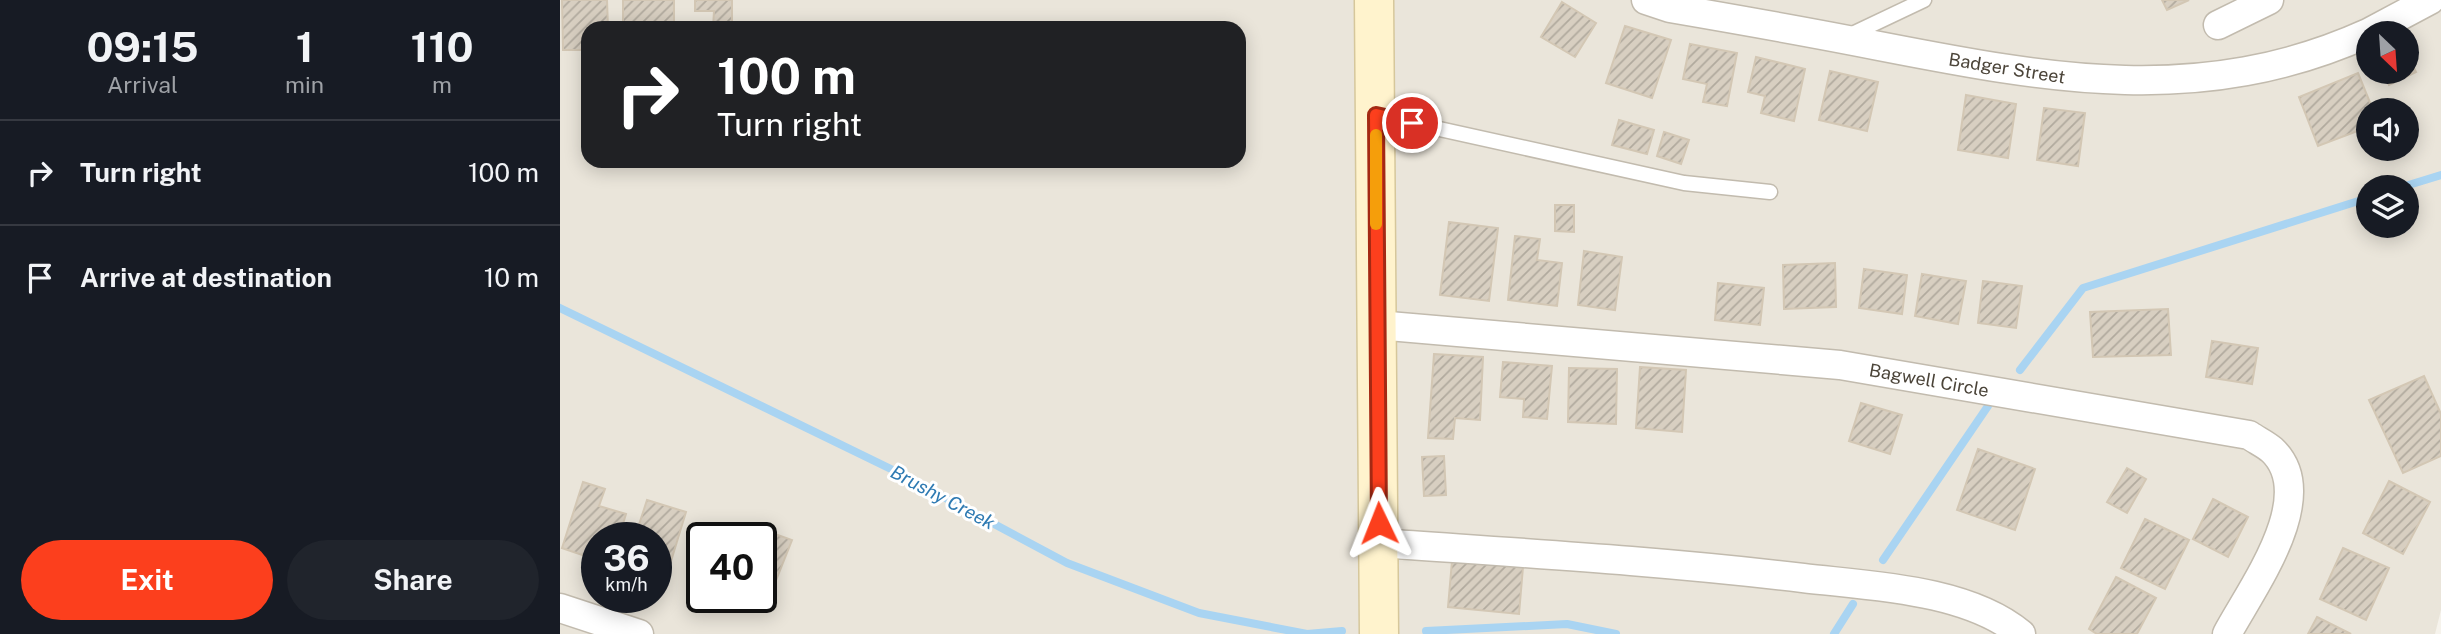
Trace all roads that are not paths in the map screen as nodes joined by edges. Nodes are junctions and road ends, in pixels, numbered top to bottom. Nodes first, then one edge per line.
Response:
1 (1374, 0) edge
2 (1646, 0) edge
3 (1924, 0) edge
4 (2269, 0) edge
5 (2430, 0) edge
6 (2391, 21) edge
7 (2218, 25) dead end
8 (2356, 38) edge
9 (1842, 39) junction
10 (1376, 115) junction
11 (1770, 192) dead end
12 (1377, 325) junction
13 (1380, 543) junction
14 (560, 608) edge
15 (639, 634) edge
16 (1379, 634) edge
17 (2021, 634) edge
18 (2227, 634) edge

1 - 10 street
2 - 9 street, Badger Street
3 - 9 lane
4 - 7 street
5 - 6 street, Badger Street
8 - 9 street, Badger Street
10 - 11 lane
10 - 12 street
12 - 13 street
12 - 18 street, Bagwell Circle
13 - 16 street
13 - 17 street
14 - 15 street

